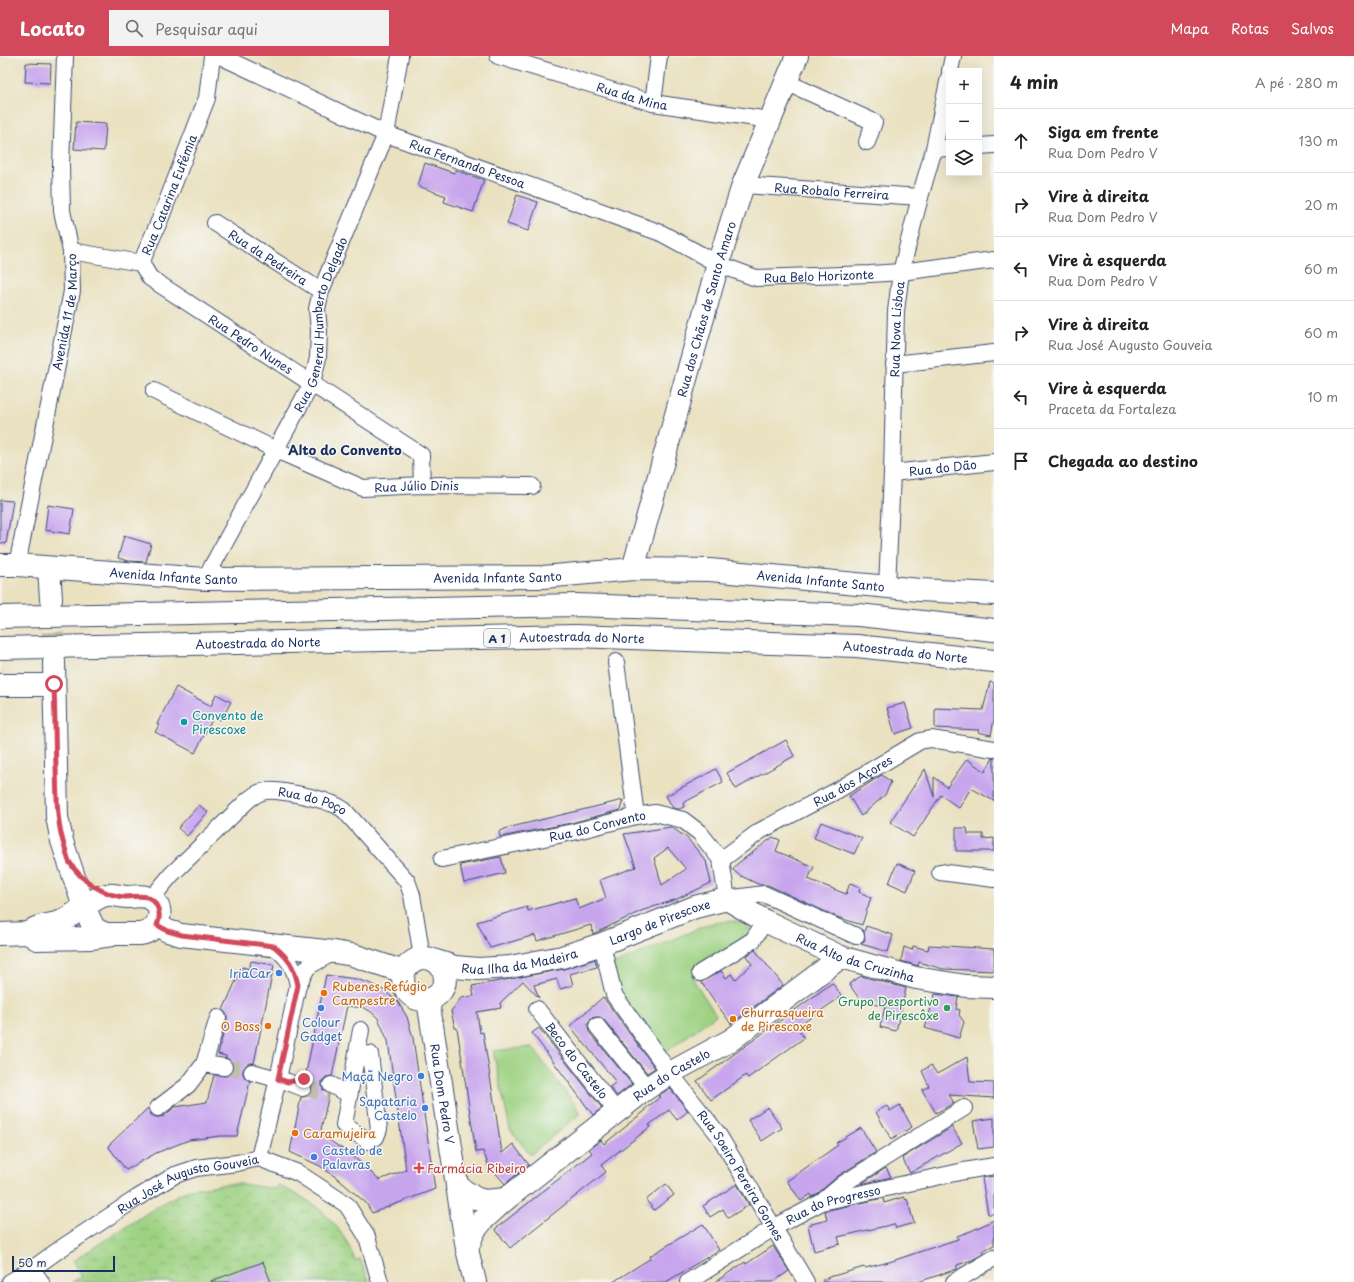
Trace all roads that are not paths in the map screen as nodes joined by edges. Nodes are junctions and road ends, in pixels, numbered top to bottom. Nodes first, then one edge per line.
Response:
1 (65, 56) edge
2 (212, 56) edge
3 (220, 56) edge
4 (400, 56) edge
5 (498, 56) edge
6 (658, 56) edge
7 (798, 56) edge
8 (953, 56) edge
9 (951, 68) edge
10 (786, 82) junction
11 (653, 103) junction
12 (946, 104) edge
13 (770, 120) junction
14 (386, 134) junction
15 (867, 142) dead end
16 (994, 145) edge
17 (982, 146) edge
18 (942, 149) edge
19 (743, 185) junction
20 (920, 197) junction
21 (215, 223) dead end
22 (71, 251) junction
23 (994, 260) edge
24 (141, 263) junction
25 (718, 264) junction
26 (902, 272) junction
27 (321, 291) junction
28 (994, 353) edge
29 (894, 364) junction
30 (312, 383) junction
31 (154, 391) dead end
32 (276, 450) junction
33 (994, 462) edge
34 (892, 473) junction
35 (422, 485) junction
36 (532, 486) dead end
37 (9, 565) edge
38 (49, 568) junction
39 (633, 569) junction
40 (205, 579) junction
41 (887, 587) junction
42 (994, 594) edge
43 (51, 599) tunnel mouth
44 (0, 617) edge
45 (994, 630) edge
46 (0, 648) edge
47 (994, 661) edge
48 (54, 662) tunnel mouth
49 (616, 662) dead end
50 (0, 684) edge
51 (54, 684) junction
52 (994, 749) edge
53 (636, 816) junction
54 (442, 858) dead end
55 (721, 860) junction
56 (70, 862) junction
57 (940, 872) dead end
58 (994, 879) edge
59 (118, 896) junction
60 (150, 899) junction
61 (727, 899) junction
62 (89, 910) junction
63 (765, 921) junction
64 (157, 925) junction
65 (28, 933) junction
66 (0, 934) edge
67 (113, 934) junction
68 (856, 936) dead end
69 (602, 944) junction
70 (274, 946) junction
71 (334, 952) junction
72 (841, 957) junction
73 (429, 959) junction
74 (404, 972) junction
75 (700, 973) dead end
76 (298, 985) junction
77 (994, 987) edge
78 (428, 1000) junction
79 (536, 1008) dead end
80 (218, 1018) dead end
81 (597, 1026) dead end
82 (361, 1030) dead end
83 (370, 1054) dead end
84 (204, 1064) junction
85 (224, 1067) tunnel mouth
86 (252, 1072) tunnel mouth
87 (670, 1073) junction
88 (283, 1080) junction
89 (303, 1083) tunnel mouth
90 (647, 1088) junction
91 (330, 1089) tunnel mouth
92 (349, 1094) junction
93 (158, 1108) dead end
94 (964, 1108) dead end
95 (616, 1112) junction
96 (259, 1158) junction
97 (994, 1166) edge
98 (457, 1186) junction
99 (506, 1199) junction
100 (822, 1202) junction
101 (773, 1228) junction
102 (467, 1249) junction
103 (994, 1258) edge
104 (36, 1275) edge
105 (10, 1282) edge
106 (380, 1282) edge
107 (474, 1282) edge
108 (688, 1282) edge
109 (806, 1282) edge
110 (954, 1282) edge

1 - 22 street, Avenida 11 de Março
2 - 24 street, Rua Catarina Eufémia
3 - 14 street, Rua Fernando Pessoa
4 - 14 street, Rua General Humberto Delgado
5 - 11 street, Rua da Mina
6 - 11 street
7 - 10 main road, Rua dos Chãos de Santo Amaro
8 - 9 street
10 - 13 main road, Rua dos Chãos de Santo Amaro
10 - 15 street
11 - 13 street, Rua da Mina
12 - 18 street, Rua Nova Lisboa
13 - 19 main road, Rua dos Chãos de Santo Amaro
14 - 25 street, Rua Fernando Pessoa
14 - 27 street, Rua General Humberto Delgado
16 - 17 street
18 - 20 street, Rua Nova Lisboa
19 - 20 street, Rua Robalo Ferreira
19 - 25 main road, Rua dos Chãos de Santo Amaro
20 - 26 street, Rua Nova Lisboa
21 - 27 street, Rua da Pedreira
22 - 24 street, Rua Catarina Eufémia
22 - 37 street, Avenida 11 de Março
23 - 26 street, Rua Belo Horizonte
24 - 30 street, Rua Pedro Nunes
25 - 26 street, Rua Belo Horizonte
25 - 39 main road, Rua dos Chãos de Santo Amaro
26 - 29 street, Rua Nova Lisboa
27 - 30 street, Rua General Humberto Delgado
28 - 29 street
29 - 34 street, Rua Nova Lisboa
30 - 32 street, Rua General Humberto Delgado
30 - 35 street, Rua Pedro Nunes
31 - 32 street, Rua Júlio Dinis
32 - 35 street, Rua Júlio Dinis
32 - 40 street, Rua General Humberto Delgado
33 - 34 street, Rua do Dão
34 - 41 street, Rua Nova Lisboa
35 - 36 street, Rua Júlio Dinis
37 - 38 main road, Avenida Infante Santo
38 - 40 main road, Avenida Infante Santo
38 - 43 main road
39 - 40 main road, Avenida Infante Santo
39 - 41 main road, Avenida Infante Santo
41 - 42 main road, Avenida Infante Santo
44 - 45 main road
46 - 47 main road, Autoestrada do Norte / A 1
48 - 51 main road
49 - 53 street
50 - 51 main road
51 - 56 main road
52 - 55 street, Rua dos Açores
53 - 54 street, Rua do Convento
53 - 55 street, Rua do Convento
55 - 61 street, Rua do Convento
56 - 59 main road
56 - 62 main road
57 - 58 street
59 - 60 main road
59 - 62 main road
60 - 64 main road
60 - 73 street, Rua do Poço
61 - 63 main road, Rua Alto da Cruzinha
61 - 68 street, Largo de Pirescoxe
61 - 69 main road, Largo de Pirescoxe
62 - 65 main road
62 - 67 main road
63 - 72 main road, Rua Alto da Cruzinha
63 - 75 street
64 - 67 main road
64 - 70 main road
65 - 66 main road
65 - 67 main road
69 - 73 main road, Rua Ilha da Madeira
69 - 87 street, Largo de Pirescoxe
70 - 71 main road
70 - 76 street, Rua José Augusto Gouveia
71 - 74 main road
71 - 76 street, Rua José Augusto Gouveia
72 - 77 main road, Rua Alto da Cruzinha
72 - 87 main road, Rua do Castelo
73 - 74 main road
73 - 78 main road
74 - 78 main road
76 - 88 street, Rua José Augusto Gouveia
78 - 98 main road, Rua Dom Pedro V
79 - 95 street, Beco do Castelo
80 - 84 street
81 - 90 street
82 - 92 street
83 - 92 street
84 - 85 street
84 - 93 street
86 - 88 street
87 - 90 main road, Rua do Castelo
87 - 101 street, Rua Soeiro Pereira Gomes
88 - 89 street
88 - 96 street, Rua José Augusto Gouveia
90 - 95 main road, Rua do Castelo
91 - 92 street
94 - 100 street
95 - 99 main road, Rua do Castelo
96 - 104 street, Rua José Augusto Gouveia
96 - 106 street
97 - 100 street, Rua do Progresso
98 - 99 main road
98 - 102 main road, Rua Dom Pedro V
99 - 102 main road, Rua do Castelo
100 - 101 street, Rua do Progresso
101 - 108 street, Rua do Progresso
101 - 109 street, Rua Soeiro Pereira Gomes
102 - 107 main road, Rua Dom Pedro V
103 - 110 street
104 - 105 street, Rua José Augusto Gouveia

